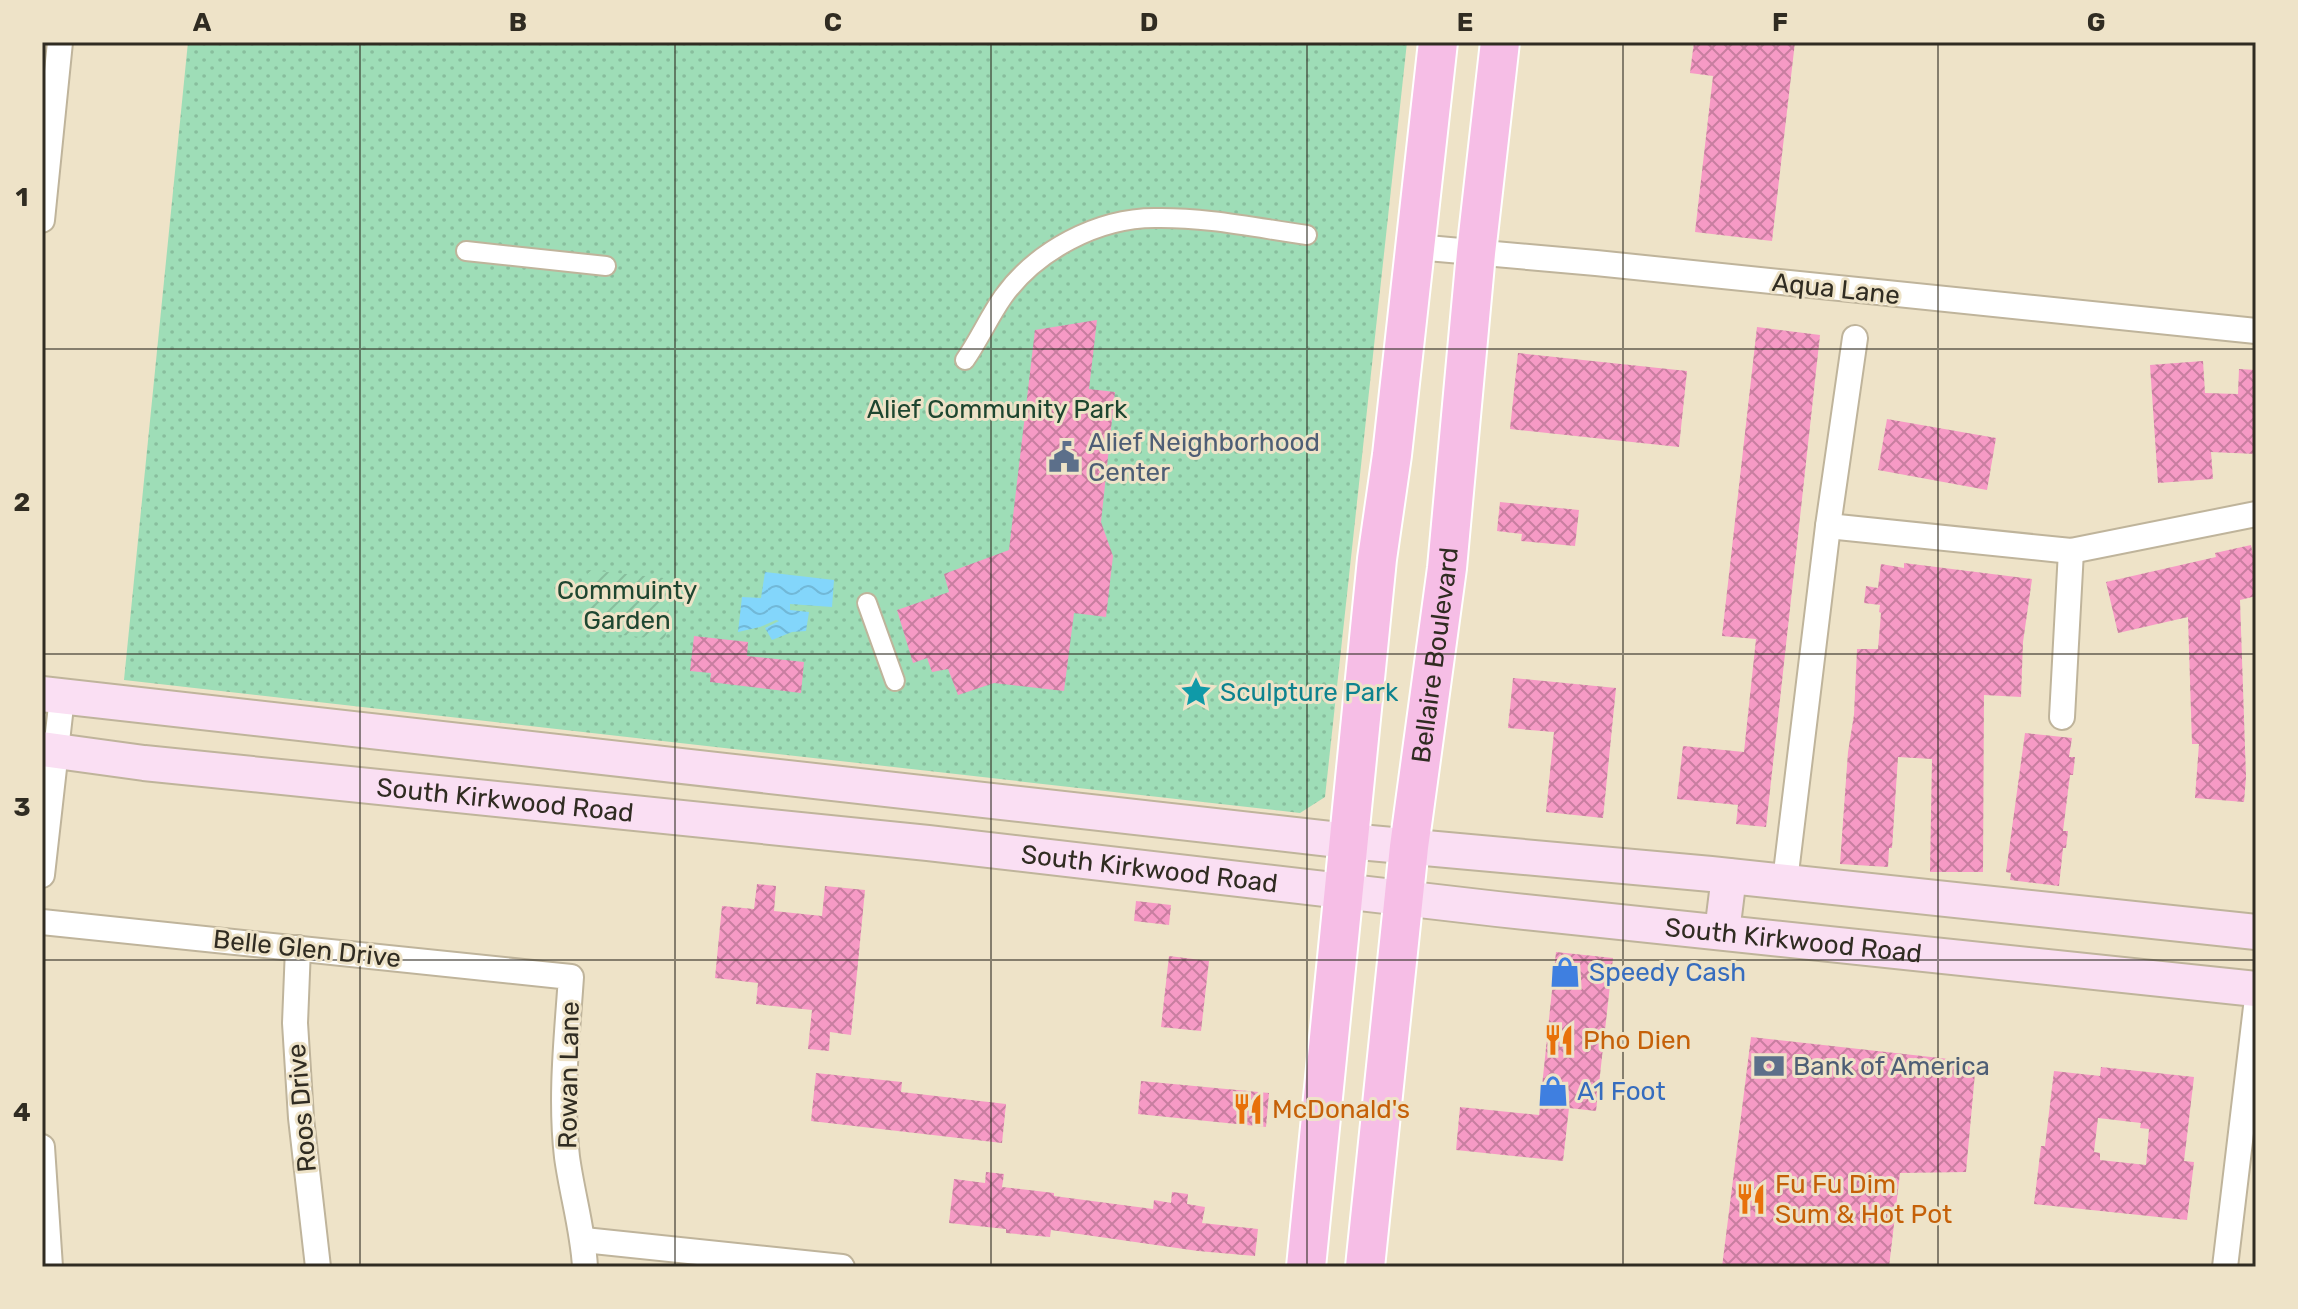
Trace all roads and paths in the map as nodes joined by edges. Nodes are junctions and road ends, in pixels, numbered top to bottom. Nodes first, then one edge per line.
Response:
1 (60, 42) edge
2 (1438, 42) edge
3 (1500, 42) edge
4 (47, 118) edge
5 (42, 220) edge
6 (1307, 235) dead end
7 (1416, 247) junction
8 (466, 251) dead end
9 (1476, 253) junction
10 (606, 266) dead end
11 (2256, 331) edge
12 (1855, 338) dead end
13 (965, 360) dead end
14 (2256, 514) edge
15 (1828, 526) junction
16 (2071, 551) junction
17 (867, 603) dead end
18 (895, 681) dead end
19 (52, 696) edge
20 (2062, 717) dead end
21 (49, 749) edge
22 (640, 762) junction
23 (934, 794) junction
24 (633, 813) junction
25 (1348, 841) junction
26 (928, 843) junction
27 (1409, 847) junction
28 (42, 875) edge
29 (1729, 876) junction
30 (1785, 881) junction
31 (1343, 890) junction
32 (1403, 897) junction
33 (42, 922) edge
34 (1722, 932) junction
35 (2256, 932) edge
36 (298, 948) junction
37 (571, 977) joint
38 (2256, 989) edge
39 (2256, 1007) edge
40 (42, 1147) edge
41 (584, 1240) junction
42 (50, 1267) edge
43 (318, 1267) edge
44 (585, 1267) edge
45 (842, 1267) edge
46 (1306, 1267) edge
47 (1365, 1267) edge
48 (2225, 1267) edge

1 - 4 street
2 - 7 main road
3 - 9 main road, Bellaire Boulevard
4 - 5 street
6 - 13 street
7 - 9 street, Aqua Lane
7 - 25 main road
8 - 10 street
9 - 11 street, Aqua Lane
9 - 27 main road, Bellaire Boulevard
12 - 15 street
14 - 16 street
15 - 16 street
15 - 30 street
16 - 20 street
17 - 18 street
19 - 21 street
19 - 22 main road, South Kirkwood Road
21 - 24 main road, South Kirkwood Road
21 - 28 street
22 - 23 main road, South Kirkwood Road
22 - 24 main road
23 - 25 main road, South Kirkwood Road
23 - 26 main road
24 - 26 main road, South Kirkwood Road
25 - 27 main road, South Kirkwood Road
25 - 31 main road
26 - 31 main road, South Kirkwood Road
27 - 29 main road, South Kirkwood Road
27 - 32 main road, Bellaire Boulevard
29 - 30 main road, South Kirkwood Road
29 - 34 main road
30 - 35 main road, South Kirkwood Road
31 - 32 main road, South Kirkwood Road
31 - 46 main road
32 - 34 main road, South Kirkwood Road
32 - 47 main road, Bellaire Boulevard
33 - 36 street, Belle Glen Drive
34 - 38 main road, South Kirkwood Road
36 - 37 street, Belle Glen Drive
36 - 43 street, Roos Drive
37 - 41 street, Rowan Lane
39 - 48 street
40 - 42 street
41 - 44 street, Rowan Lane
41 - 45 street

